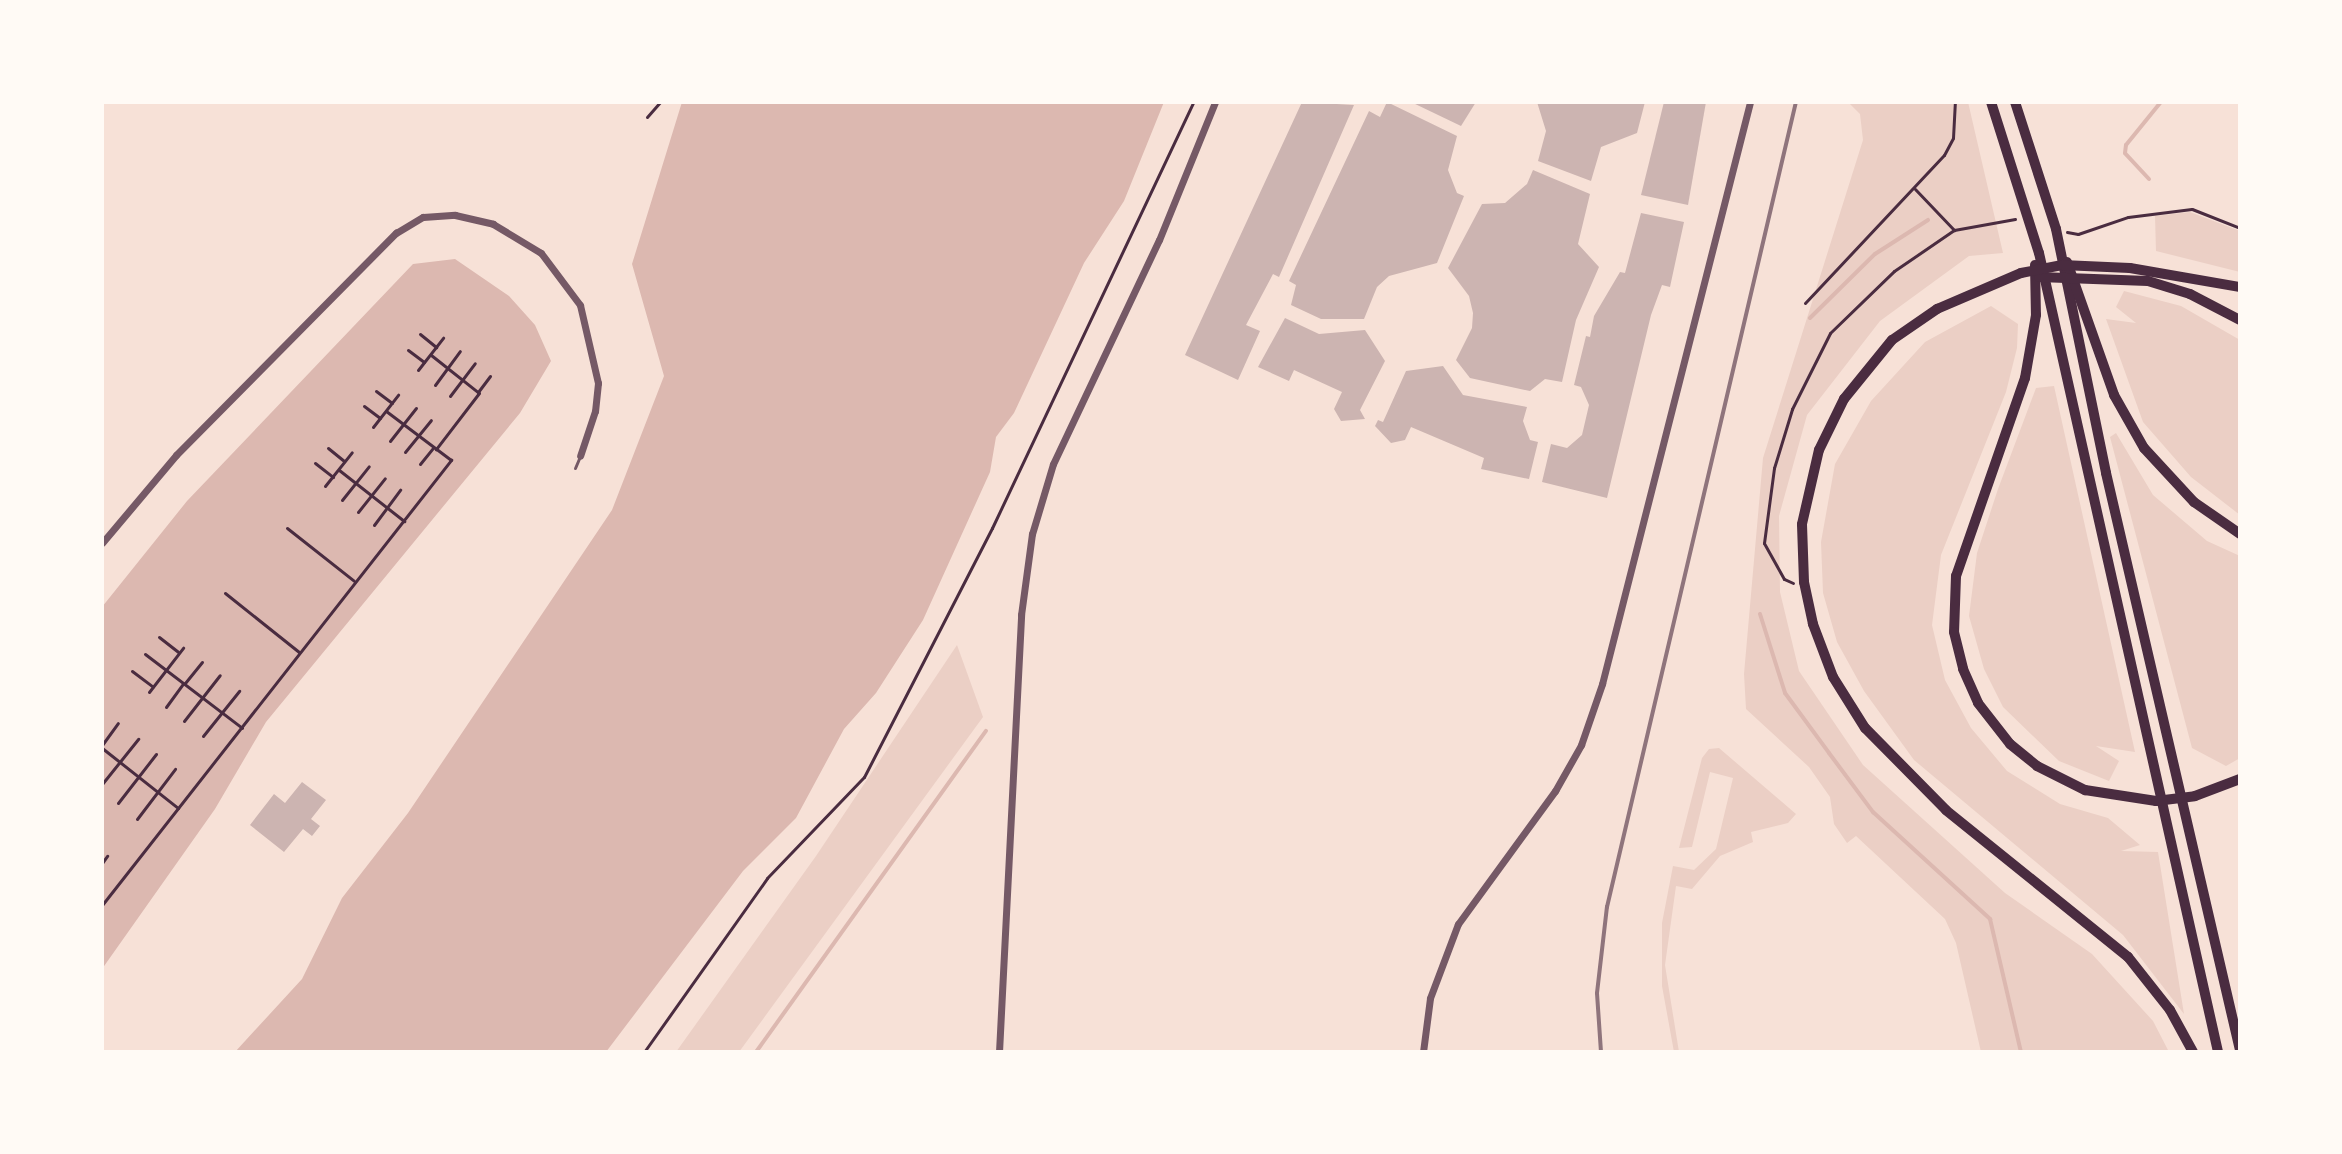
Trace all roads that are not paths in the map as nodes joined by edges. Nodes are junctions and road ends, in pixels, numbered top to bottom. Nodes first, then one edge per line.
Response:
1 (1215, 102) edge
2 (1750, 102) edge
3 (1991, 102) edge
4 (2015, 102) edge
5 (2031, 219) junction
6 (2056, 229) junction
7 (2107, 271) junction
8 (2240, 287) edge
9 (2240, 320) edge
10 (580, 456) joint
11 (575, 468) dead end
12 (2240, 534) edge
13 (102, 543) edge
14 (2240, 779) edge
15 (2240, 1050) edge
16 (999, 1052) edge
17 (1423, 1052) edge
18 (2193, 1052) edge
19 (2218, 1052) edge

1 - 16 street
2 - 17 street
3 - 5 main road
4 - 6 main road
5 - 14 main road
5 - 19 main road
6 - 12 main road
6 - 15 main road
7 - 8 main road
7 - 9 main road
7 - 18 main road
10 - 11 lane
10 - 13 street

